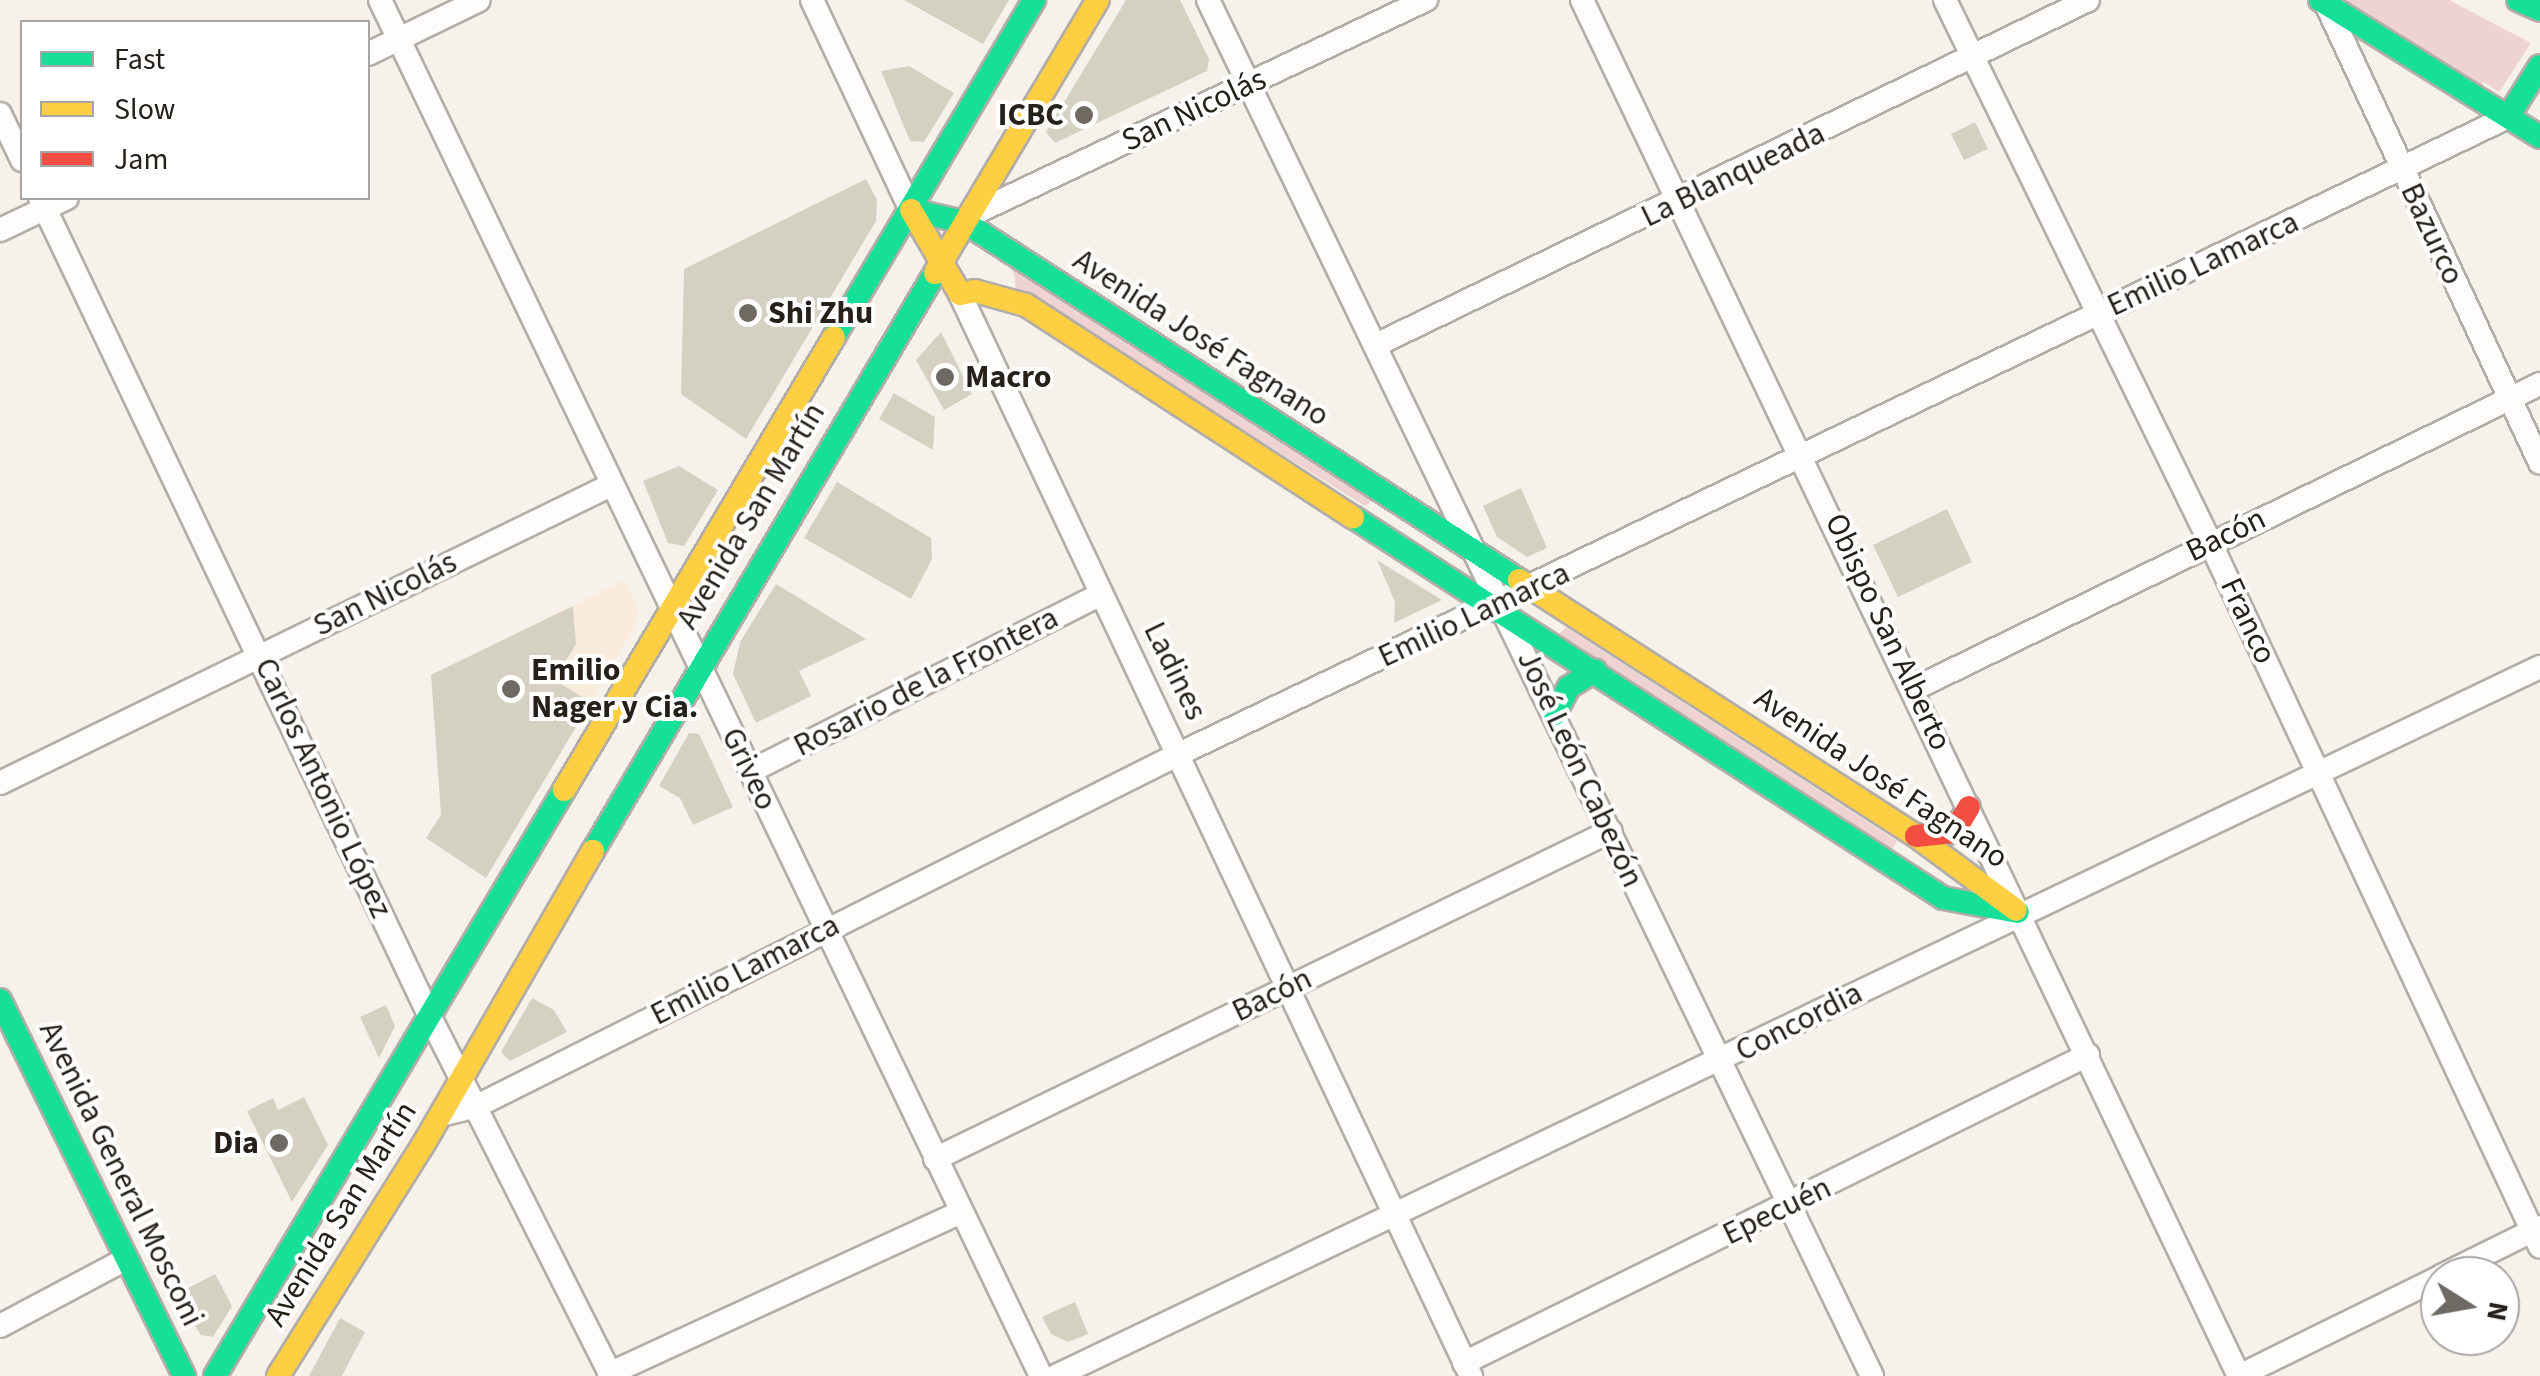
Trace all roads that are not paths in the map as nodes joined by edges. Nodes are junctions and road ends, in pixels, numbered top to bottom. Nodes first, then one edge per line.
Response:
1 (380, 0) edge
2 (479, 0) edge
3 (812, 0) edge
4 (1034, 0) edge
5 (1098, 0) edge
6 (1208, 0) edge
7 (1426, 0) edge
8 (1582, 0) edge
9 (1945, 0) edge
10 (2088, 0) edge
11 (2518, 0) edge
12 (2323, 2) edge
13 (2539, 4) edge
14 (398, 39) junction
15 (370, 53) edge
16 (1972, 58) junction
17 (2540, 66) edge
18 (1250, 85) junction
19 (0, 114) edge
20 (2508, 118) junction
21 (2540, 138) edge
22 (20, 156) edge
23 (2402, 170) junction
24 (43, 203) edge
25 (1675, 205) junction
26 (911, 210) junction
27 (964, 222) junction
28 (0, 230) edge
29 (939, 264) junction
30 (960, 294) junction
31 (2100, 313) junction
32 (1376, 346) junction
33 (2540, 384) edge
34 (2508, 399) junction
35 (1806, 458) junction
36 (2540, 463) edge
37 (609, 486) junction
38 (2210, 542) junction
39 (1481, 557) junction
40 (1530, 588) junction
41 (1101, 594) junction
42 (1501, 607) junction
43 (670, 608) junction
44 (262, 656) junction
45 (698, 667) junction
46 (2540, 667) edge
47 (1595, 671) junction
48 (1914, 689) junction
49 (1555, 714) junction
50 (1179, 754) junction
51 (750, 771) junction
52 (2320, 775) junction
53 (0, 784) edge
54 (1970, 806) junction
55 (1611, 831) junction
56 (1916, 836) junction
57 (1896, 869) junction
58 (2018, 912) junction
59 (825, 929) junction
60 (1286, 988) junction
61 (0, 1000) edge
62 (431, 1018) junction
63 (2088, 1055) junction
64 (1716, 1063) junction
65 (462, 1078) junction
66 (477, 1106) junction
67 (441, 1115) junction
68 (935, 1160) junction
69 (1791, 1204) junction
70 (960, 1212) junction
71 (1396, 1216) junction
72 (2537, 1235) edge
73 (2488, 1256) edge
74 (126, 1259) junction
75 (2420, 1286) edge
76 (0, 1326) edge
77 (1467, 1369) edge
78 (610, 1375) edge
79 (184, 1376) edge
80 (216, 1376) edge
81 (278, 1376) edge
82 (1040, 1376) edge
83 (1056, 1376) edge
84 (1872, 1376) edge
85 (2239, 1376) edge

1 - 14 street, Griveo
2 - 14 street
3 - 26 street, Ladines
4 - 26 main road, Avenida San Martín
5 - 27 main road, Avenida San Martín
6 - 18 street, José León Cabezón
7 - 18 street, San Nicolás
8 - 25 street, Obispo San Alberto
9 - 16 street, Franco
10 - 16 street, La Blanqueada
11 - 13 main road
12 - 20 main road
12 - 23 street, Bazurco
14 - 15 street
14 - 37 street, Griveo
16 - 25 street, La Blanqueada
16 - 31 street, Franco
17 - 20 main road
18 - 27 street, San Nicolás
18 - 32 street, José León Cabezón
19 - 22 street
20 - 21 main road
20 - 23 street, Emilio Lamarca
23 - 31 street, Emilio Lamarca
23 - 34 street, Bazurco
24 - 28 street
24 - 44 street, Carlos Antonio López
25 - 32 street, La Blanqueada
25 - 35 street, Obispo San Alberto
26 - 27 main road, Avenida José Fagnano
26 - 29 main road, Ladines
26 - 43 main road, Avenida San Martín
27 - 29 main road, Avenida San Martín
27 - 39 main road, Avenida José Fagnano
29 - 30 main road, Ladines
29 - 45 main road, Avenida San Martín
30 - 41 street, Ladines
30 - 42 main road, Avenida José Fagnano
31 - 35 street, Emilio Lamarca
31 - 38 street, Franco
32 - 39 street, José León Cabezón
33 - 34 street, Bacón
34 - 36 street, Bazurco
34 - 38 street, Bacón
35 - 40 street, Emilio Lamarca
35 - 48 street, Obispo San Alberto
37 - 43 street, Griveo
37 - 44 street, San Nicolás
38 - 48 street, Bacón
38 - 52 street, Franco
39 - 40 main road, Avenida José Fagnano
39 - 42 street, José León Cabezón
40 - 42 street, Emilio Lamarca
40 - 56 main road, Avenida José Fagnano
41 - 50 street, Ladines
41 - 51 street, Rosario de la Frontera
42 - 47 main road, Avenida José Fagnano
42 - 49 street, José León Cabezón
42 - 50 street, Emilio Lamarca
43 - 45 street, Griveo
43 - 62 main road, Avenida San Martín
44 - 53 street, San Nicolás
44 - 62 street, Carlos Antonio López
45 - 51 street, Griveo
45 - 65 main road, Avenida San Martín
46 - 52 street, Concordia
47 - 49 main road
47 - 57 main road, Avenida José Fagnano
48 - 54 street, Obispo San Alberto
49 - 55 street, José León Cabezón
50 - 59 street, Emilio Lamarca
50 - 60 street, Ladines
51 - 59 street, Griveo
52 - 58 street, Concordia
52 - 72 street, Franco
54 - 56 main road
54 - 58 street, Obispo San Alberto
55 - 60 street, Bacón
55 - 64 street, José León Cabezón
56 - 57 main road
56 - 58 main road, Avenida José Fagnano
57 - 58 main road, Avenida José Fagnano
58 - 63 street, Obispo San Alberto
58 - 64 street, Concordia
59 - 66 street, Emilio Lamarca
59 - 68 street, Griveo
60 - 68 street, Bacón
60 - 71 street, Ladines
61 - 74 main road, Avenida General Mosconi
62 - 65 street, Carlos Antonio López
62 - 80 main road, Avenida San Martín
63 - 69 street, Epecuén
63 - 85 street, Obispo San Alberto
64 - 69 street, José León Cabezón
64 - 71 street, Concordia
65 - 66 street, Carlos Antonio López
65 - 67 main road, Avenida San Martín
66 - 67 street, Emilio Lamarca
66 - 78 street, Carlos Antonio López
67 - 81 main road, Avenida San Martín
68 - 70 street, Griveo
69 - 77 street, Epecuén
69 - 84 street, José León Cabezón
70 - 78 street
70 - 82 street, Griveo
71 - 77 street, Ladines
71 - 83 street, Concordia
72 - 73 street
74 - 76 street
74 - 79 main road, Avenida General Mosconi
75 - 85 street

